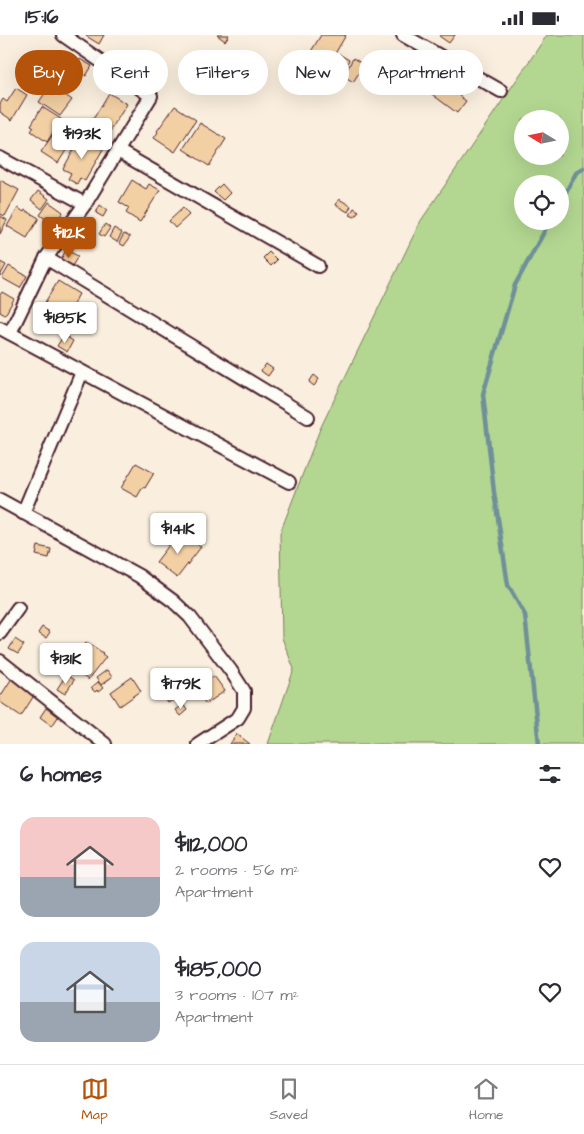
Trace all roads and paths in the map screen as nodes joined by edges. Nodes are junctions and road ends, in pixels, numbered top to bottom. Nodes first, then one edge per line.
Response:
1 (63, 35) edge
2 (403, 35) edge
3 (501, 91) dead end
4 (118, 151) junction
5 (0, 158) edge
6 (85, 204) junction
7 (46, 258) junction
8 (318, 266) dead end
9 (5, 331) edge
10 (82, 372) junction
11 (308, 417) dead end
12 (289, 482) dead end
13 (0, 500) edge
14 (22, 513) junction
15 (18, 607) dead end
16 (0, 633) edge
17 (0, 661) edge
18 (105, 744) edge
19 (198, 744) edge

1 - 4 street
2 - 3 street
4 - 6 street
4 - 8 street
5 - 6 street
6 - 7 street
7 - 9 street
7 - 11 street
9 - 10 street
10 - 12 street
10 - 14 street
13 - 14 street
14 - 19 street
15 - 16 street
17 - 18 street

